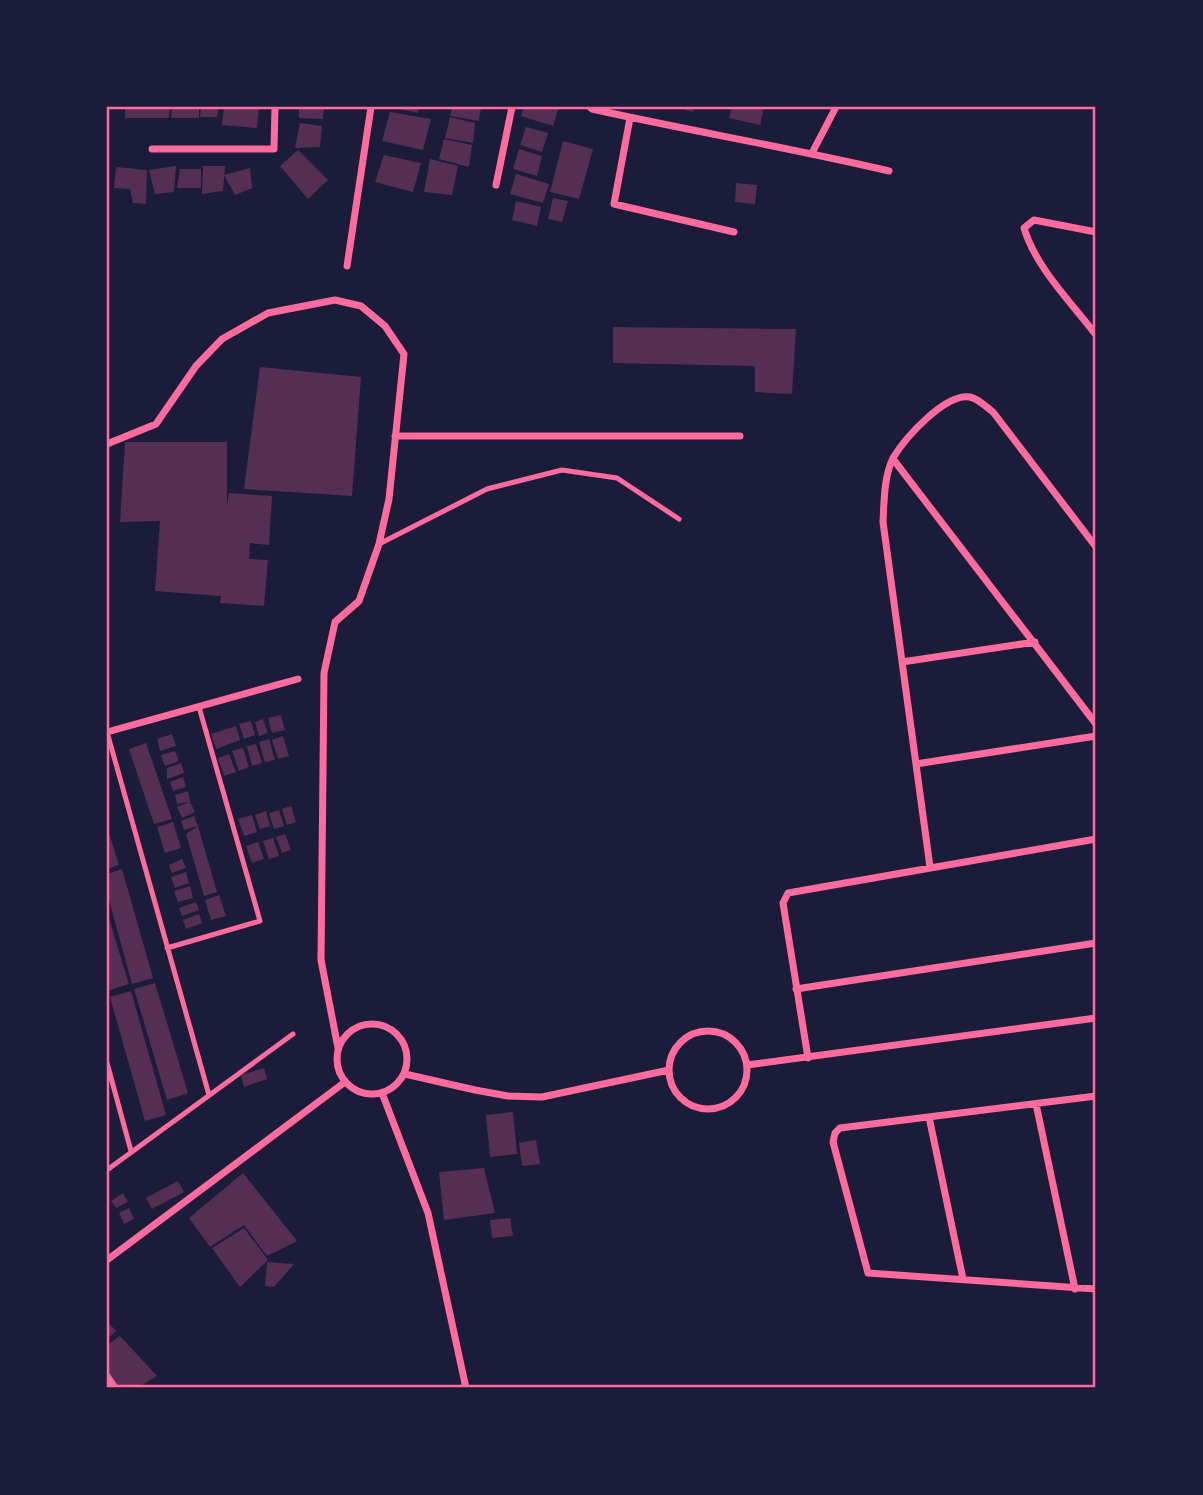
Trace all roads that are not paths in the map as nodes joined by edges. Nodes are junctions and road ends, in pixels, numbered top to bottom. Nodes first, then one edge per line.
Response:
1 (275, 107) edge
2 (371, 107) edge
3 (512, 107) edge
4 (590, 107) edge
5 (836, 107) edge
6 (630, 118) junction
7 (152, 149) dead end
8 (812, 153) junction
9 (889, 171) dead end
10 (496, 185) dead end
11 (734, 232) dead end
12 (1096, 232) edge
13 (347, 266) dead end
14 (1096, 335) edge
15 (395, 436) junction
16 (740, 436) dead end
17 (107, 444) edge
18 (893, 459) junction
19 (679, 519) dead end
20 (379, 544) junction
21 (1096, 547) edge
22 (1035, 642) junction
23 (902, 662) junction
24 (298, 679) dead end
25 (198, 707) junction
26 (1096, 724) edge
27 (107, 732) edge
28 (1096, 736) edge
29 (916, 764) junction
30 (1096, 839) edge
31 (930, 867) junction
32 (1096, 943) edge
33 (167, 948) junction
34 (796, 989) junction
35 (1096, 1018) edge
36 (293, 1034) dead end
37 (338, 1048) junction
38 (808, 1058) junction
39 (107, 1063) edge
40 (747, 1065) junction
41 (668, 1070) junction
42 (405, 1074) junction
43 (345, 1082) junction
44 (382, 1093) junction
45 (209, 1095) junction
46 (1096, 1096) edge
47 (1035, 1104) junction
48 (929, 1117) junction
49 (131, 1151) junction
50 (107, 1170) edge
51 (107, 1260) edge
52 (963, 1279) junction
53 (1075, 1289) junction
54 (1096, 1289) edge
55 (107, 1376) edge
56 (115, 1388) edge
57 (466, 1388) edge

1 - 7 street
2 - 13 street
3 - 10 street
4 - 6 street
5 - 8 street
6 - 8 street
6 - 11 street
8 - 9 street
12 - 14 street
15 - 16 street
15 - 17 street
15 - 20 street
18 - 21 street
18 - 22 street
18 - 23 street
19 - 20 lane
20 - 37 street
22 - 23 street
22 - 26 street
23 - 29 street
24 - 25 street
25 - 27 street
25 - 33 lane
27 - 33 lane
28 - 29 street
29 - 31 street
30 - 31 street
31 - 34 street
32 - 34 street
33 - 45 lane
34 - 38 street
35 - 38 street
36 - 45 lane
37 - 42 street
37 - 43 street
38 - 40 street
39 - 49 lane
40 - 41 street
40 - 41 street
41 - 42 street
42 - 44 street
43 - 44 street
43 - 51 street
44 - 57 street
45 - 49 lane
46 - 47 street
47 - 48 street
47 - 53 street
48 - 52 street
48 - 52 street
49 - 50 lane
52 - 53 street
53 - 54 street
55 - 56 street

